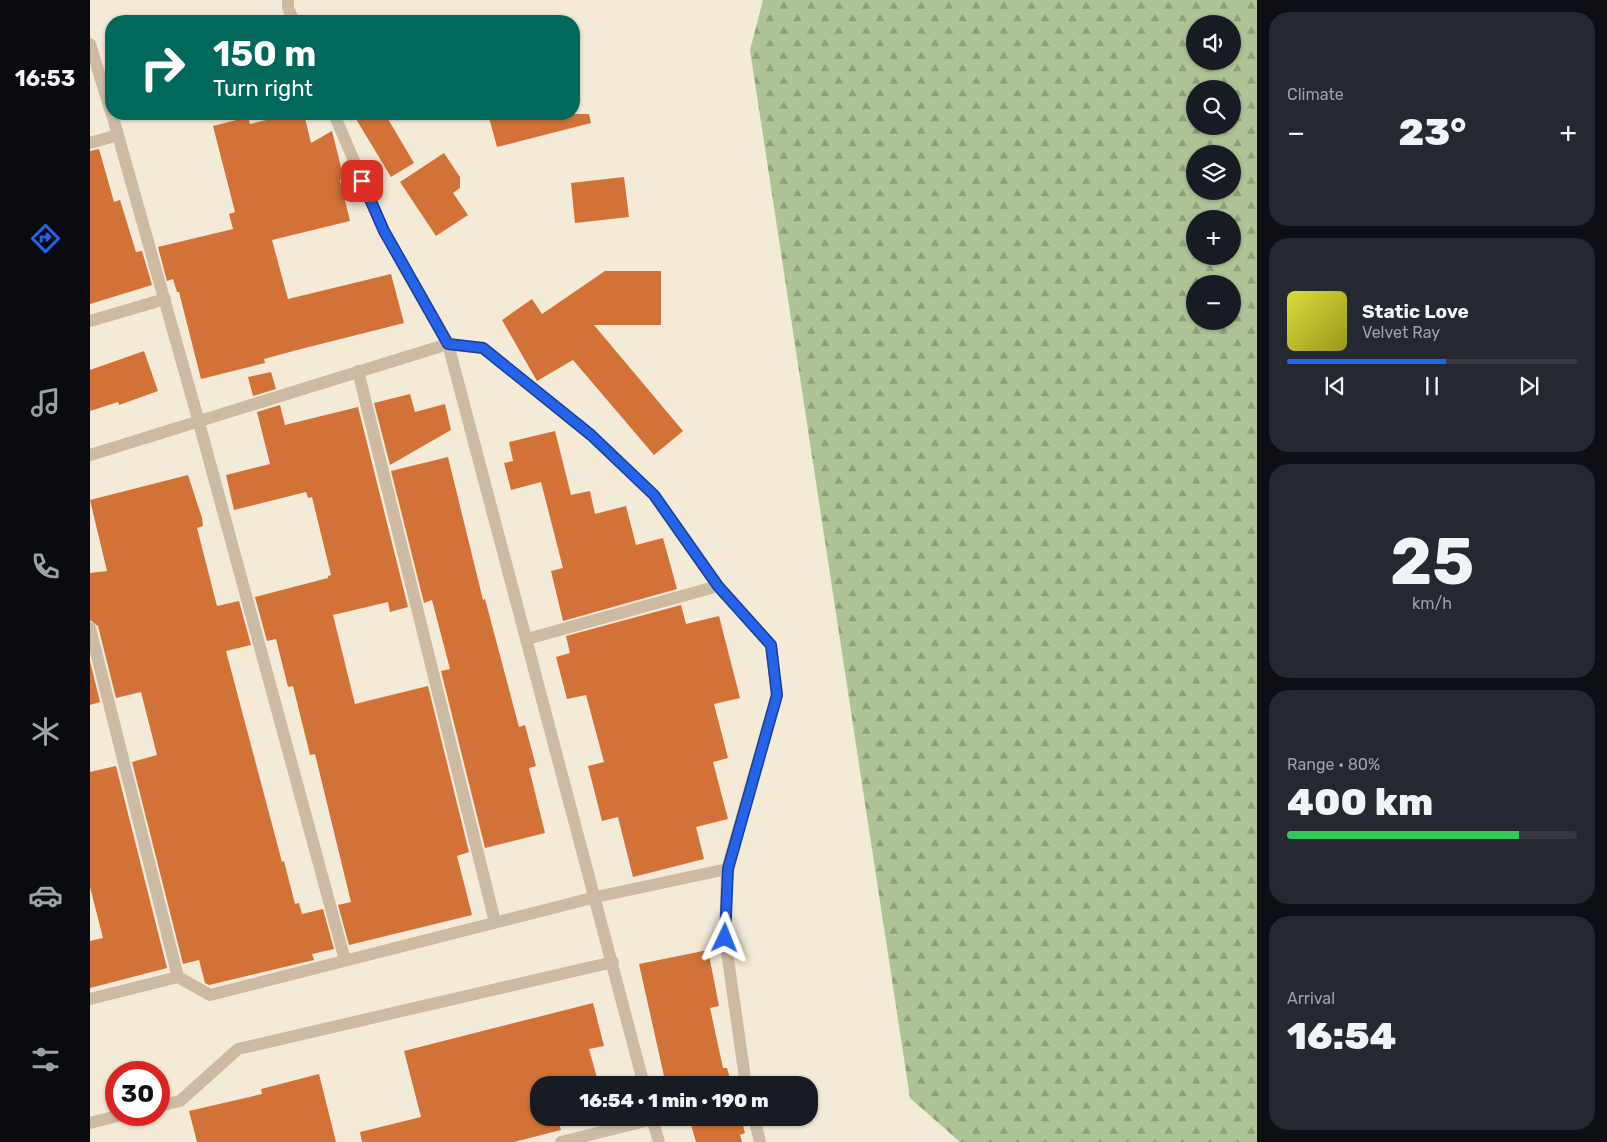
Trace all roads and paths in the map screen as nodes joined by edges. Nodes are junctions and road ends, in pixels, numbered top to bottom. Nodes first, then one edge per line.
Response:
1 (288, 0) edge
2 (291, 15) edge
3 (90, 44) edge
4 (105, 91) edge
5 (114, 120) edge
6 (337, 120) edge
7 (118, 135) junction
8 (90, 144) edge
9 (165, 299) junction
10 (90, 321) edge
11 (448, 344) junction
12 (358, 371) junction
13 (198, 419) junction
14 (90, 454) edge
15 (718, 586) junction
16 (90, 628) edge
17 (527, 639) junction
18 (728, 869) junction
19 (596, 897) junction
20 (495, 922) junction
21 (345, 960) junction
22 (613, 962) junction
23 (178, 977) junction
24 (90, 999) edge
25 (642, 1076) edge
26 (745, 1076) edge
27 (170, 1103) edge
28 (105, 1119) edge
29 (90, 1123) edge
30 (622, 1126) edge
31 (655, 1126) edge
32 (756, 1126) edge
33 (561, 1142) edge
34 (658, 1142) edge
35 (760, 1142) edge

1 - 2 street
3 - 4 street
5 - 7 street
6 - 11 street
7 - 8 street
7 - 9 street
9 - 10 street
9 - 13 street
11 - 12 street
11 - 15 street
11 - 17 street
12 - 13 street
12 - 20 street
13 - 14 street
13 - 21 street
15 - 17 street
15 - 18 street
16 - 23 street
17 - 19 street
18 - 19 street
18 - 26 street
19 - 20 street
19 - 22 street
20 - 21 street
21 - 23 street
22 - 25 street
22 - 27 street
23 - 24 street
28 - 29 street
30 - 33 street
31 - 34 street
32 - 35 street

